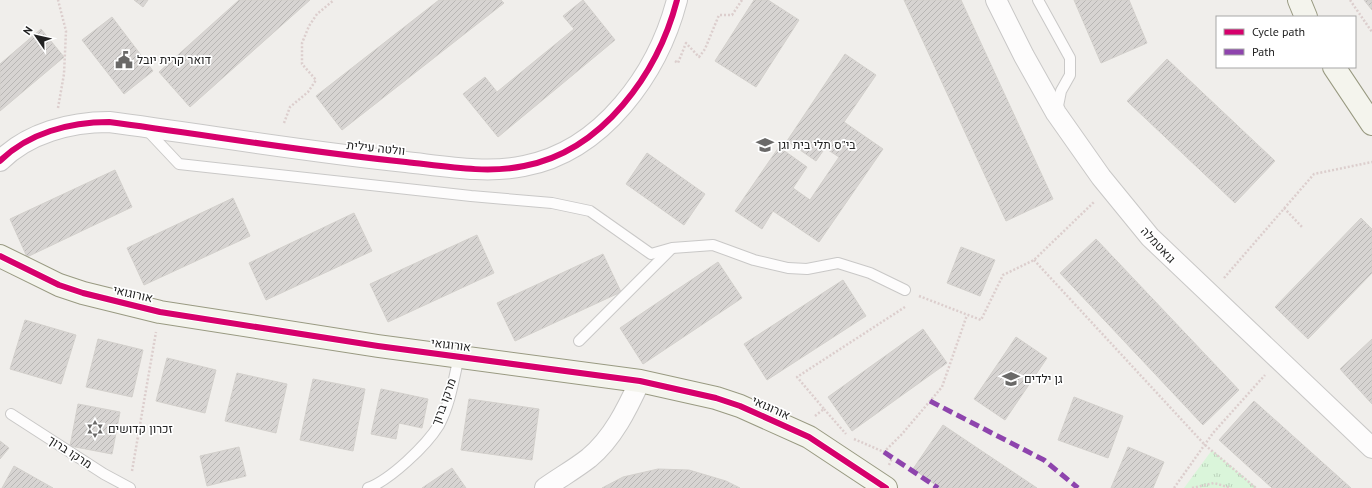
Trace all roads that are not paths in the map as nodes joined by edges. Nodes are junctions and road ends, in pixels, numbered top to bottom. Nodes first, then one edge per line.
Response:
1 (677, 0) edge
2 (996, 0) edge
3 (1038, 0) edge
4 (1298, 0) edge
5 (1306, 16) edge
6 (1335, 68) edge
7 (1056, 113) junction
8 (1372, 124) edge
9 (145, 127) junction
10 (0, 161) edge
11 (672, 248) junction
12 (0, 256) edge
13 (905, 290) road end
14 (579, 341) dead end
15 (459, 356) junction
16 (640, 381) junction
17 (11, 414) dead end
18 (1372, 448) edge
19 (130, 488) edge
20 (368, 488) edge
21 (545, 488) edge
22 (886, 488) edge

1 - 9 street, וולטה עילית
2 - 7 street, גואטמלה
3 - 7 lane
4 - 5 street
6 - 8 street
7 - 18 street, גואטמלה
9 - 10 street, וולטה עילית
9 - 11 lane
11 - 13 lane
11 - 14 lane
12 - 15 street, אורוגואי
15 - 16 street, אורוגואי
15 - 20 lane, מרקו ברוך
16 - 21 street
16 - 22 street, אורוגואי
17 - 19 lane, מרקו ברוך

